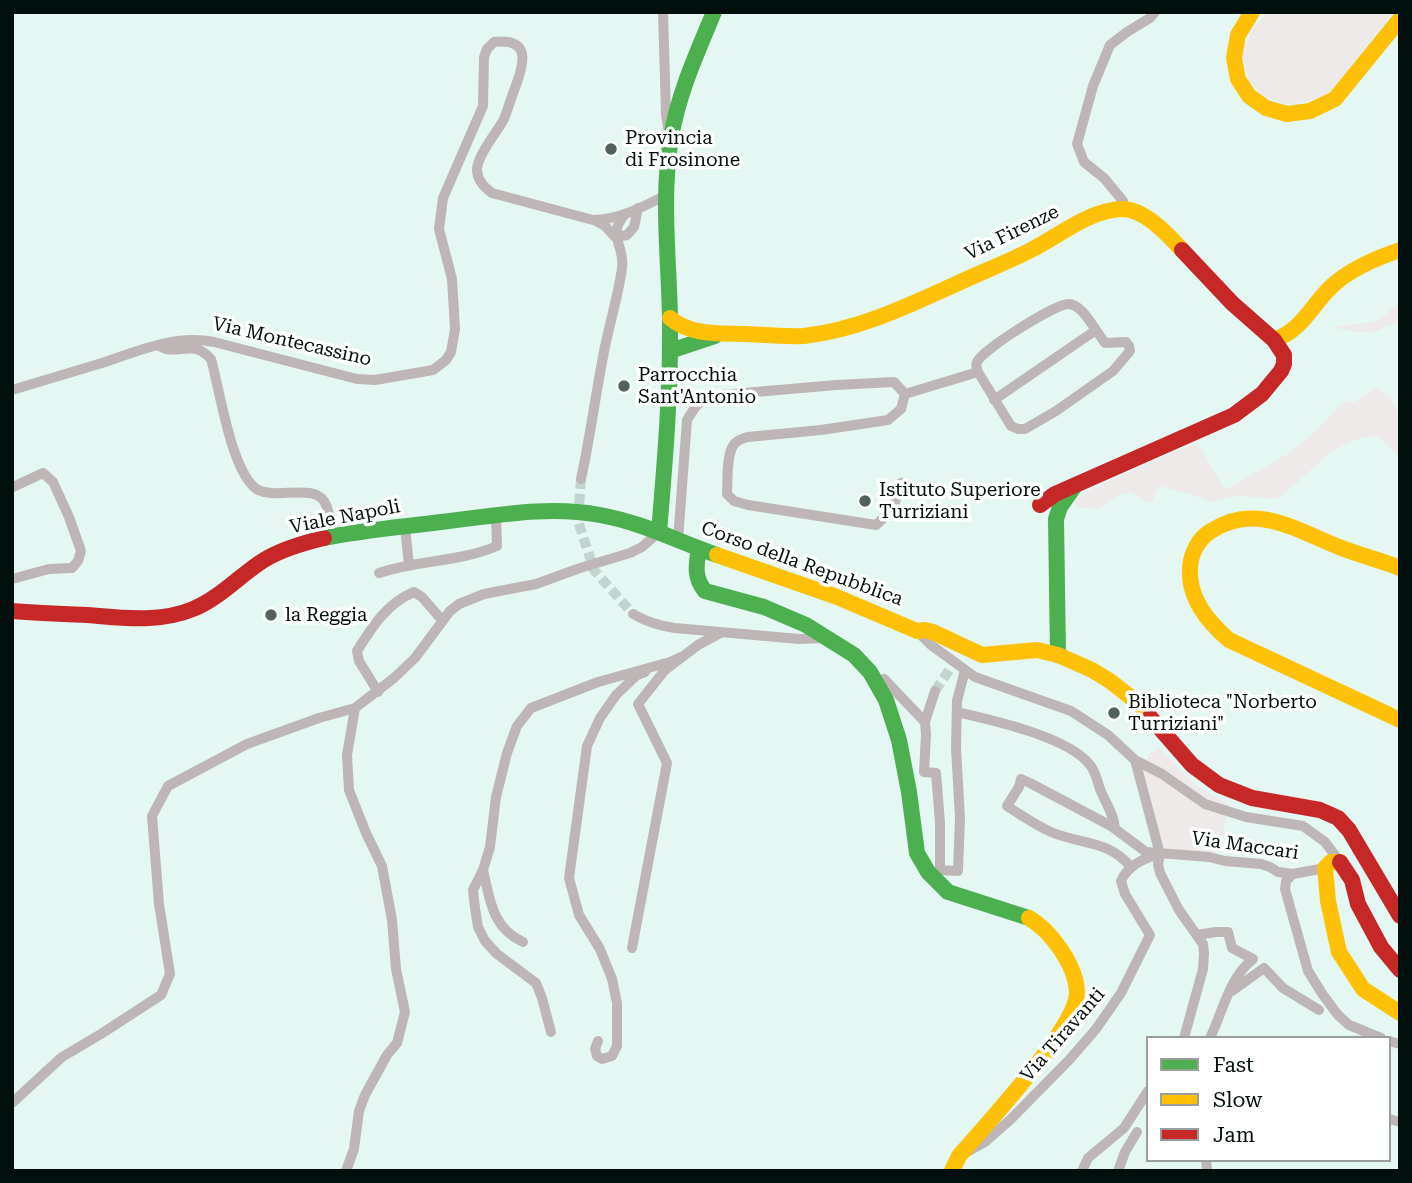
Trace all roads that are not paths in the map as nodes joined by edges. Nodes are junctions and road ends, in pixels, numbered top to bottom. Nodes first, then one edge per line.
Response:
1 (663, 12) edge
2 (714, 12) edge
3 (1155, 12) edge
4 (1252, 12) edge
5 (1400, 19) edge
6 (671, 139) junction
7 (668, 194) junction
8 (638, 208) junction
9 (1125, 209) junction
10 (625, 214) junction
11 (593, 220) junction
12 (615, 237) junction
13 (1400, 250) edge
14 (670, 318) junction
15 (1096, 330) junction
16 (724, 333) junction
17 (1274, 340) junction
18 (158, 345) junction
19 (670, 351) junction
20 (978, 372) junction
21 (12, 390) edge
22 (905, 394) junction
23 (994, 400) junction
24 (581, 479) tunnel mouth
25 (901, 483) dead end
26 (1076, 485) junction
27 (13, 487) edge
28 (1041, 505) dead end
29 (496, 516) junction
30 (405, 527) junction
31 (659, 532) junction
32 (332, 538) junction
33 (678, 540) junction
34 (699, 549) junction
35 (409, 565) junction
36 (1400, 568) edge
37 (379, 573) dead end
38 (12, 579) edge
39 (12, 611) edge
40 (634, 614) tunnel mouth
41 (442, 620) junction
42 (917, 631) junction
43 (722, 632) junction
44 (828, 638) junction
45 (1058, 655) junction
46 (681, 657) junction
47 (659, 664) junction
48 (965, 670) junction
49 (877, 684) junction
50 (935, 691) tunnel mouth
51 (378, 692) junction
52 (355, 708) junction
53 (957, 712) junction
54 (1400, 720) edge
55 (925, 722) junction
56 (1135, 760) junction
57 (1115, 829) junction
58 (1160, 854) junction
59 (1340, 862) junction
60 (1132, 867) junction
61 (1325, 868) junction
62 (483, 870) junction
63 (1293, 874) junction
64 (1380, 880) junction
65 (1400, 889) edge
66 (1400, 916) edge
67 (1197, 935) junction
68 (523, 942) dead end
69 (632, 948) dead end
70 (1400, 971) edge
71 (1230, 992) junction
72 (1318, 1010) dead end
73 (1400, 1013) edge
74 (551, 1032) dead end
75 (1185, 1036) edge
76 (1211, 1036) edge
77 (1376, 1036) edge
78 (598, 1041) dead end
79 (1146, 1094) edge
80 (12, 1103) edge
81 (1146, 1127) edge
82 (1124, 1128) junction
83 (1137, 1132) junction
84 (956, 1163) edge
85 (346, 1171) edge
86 (1082, 1171) edge
87 (1118, 1171) edge

1 - 6 street
2 - 6 main road
3 - 9 street
4 - 5 main road
6 - 7 main road
7 - 8 street, Via Montecassino
7 - 14 main road
8 - 10 street, Via Montecassino
8 - 12 street
9 - 16 main road, Via Firenze
9 - 17 main road
10 - 11 street, Via Montecassino
10 - 12 street
11 - 12 street
11 - 18 street, Via Montecassino
12 - 24 street
13 - 17 main road
14 - 16 main road
14 - 19 main road
15 - 20 street
15 - 23 street
15 - 23 street
16 - 19 main road
17 - 26 main road
18 - 21 street, Via Montecassino
18 - 32 street
19 - 31 main road
20 - 22 street
20 - 23 street
22 - 25 street
22 - 33 street
26 - 28 main road
26 - 45 main road
27 - 38 street
29 - 30 main road, Viale Napoli
29 - 31 main road, Viale Napoli
29 - 35 street
30 - 32 main road, Viale Napoli
30 - 35 street
31 - 33 main road, Corso della Repubblica
31 - 41 street
32 - 39 main road, Viale Napoli
33 - 34 main road, Corso della Repubblica
34 - 42 main road, Corso della Repubblica
34 - 44 main road
35 - 37 street
36 - 54 main road
40 - 43 street
41 - 51 street
41 - 51 street
42 - 45 main road
42 - 48 street, Corso della Repubblica
43 - 44 street
43 - 46 street
44 - 49 main road
45 - 64 main road
46 - 47 street
46 - 69 street
47 - 62 street
47 - 78 street
48 - 53 street
48 - 56 street, Corso della Repubblica
49 - 55 street
49 - 84 main road
50 - 55 street
51 - 52 street
52 - 80 street
52 - 85 street
53 - 55 street
53 - 57 street
56 - 58 street
56 - 59 street, Corso della Repubblica
57 - 58 street
57 - 60 street
58 - 60 street
58 - 63 street, Via Maccari
58 - 67 street
59 - 61 main road
59 - 70 main road
60 - 84 street, Via Tiravanti
61 - 63 street, Via Maccari
61 - 73 main road
62 - 68 street
62 - 74 street
63 - 77 street
64 - 65 main road
64 - 66 main road
67 - 71 street
67 - 75 street
71 - 72 street
71 - 76 street
79 - 82 street
81 - 83 street
82 - 83 street
82 - 86 street
83 - 87 street

